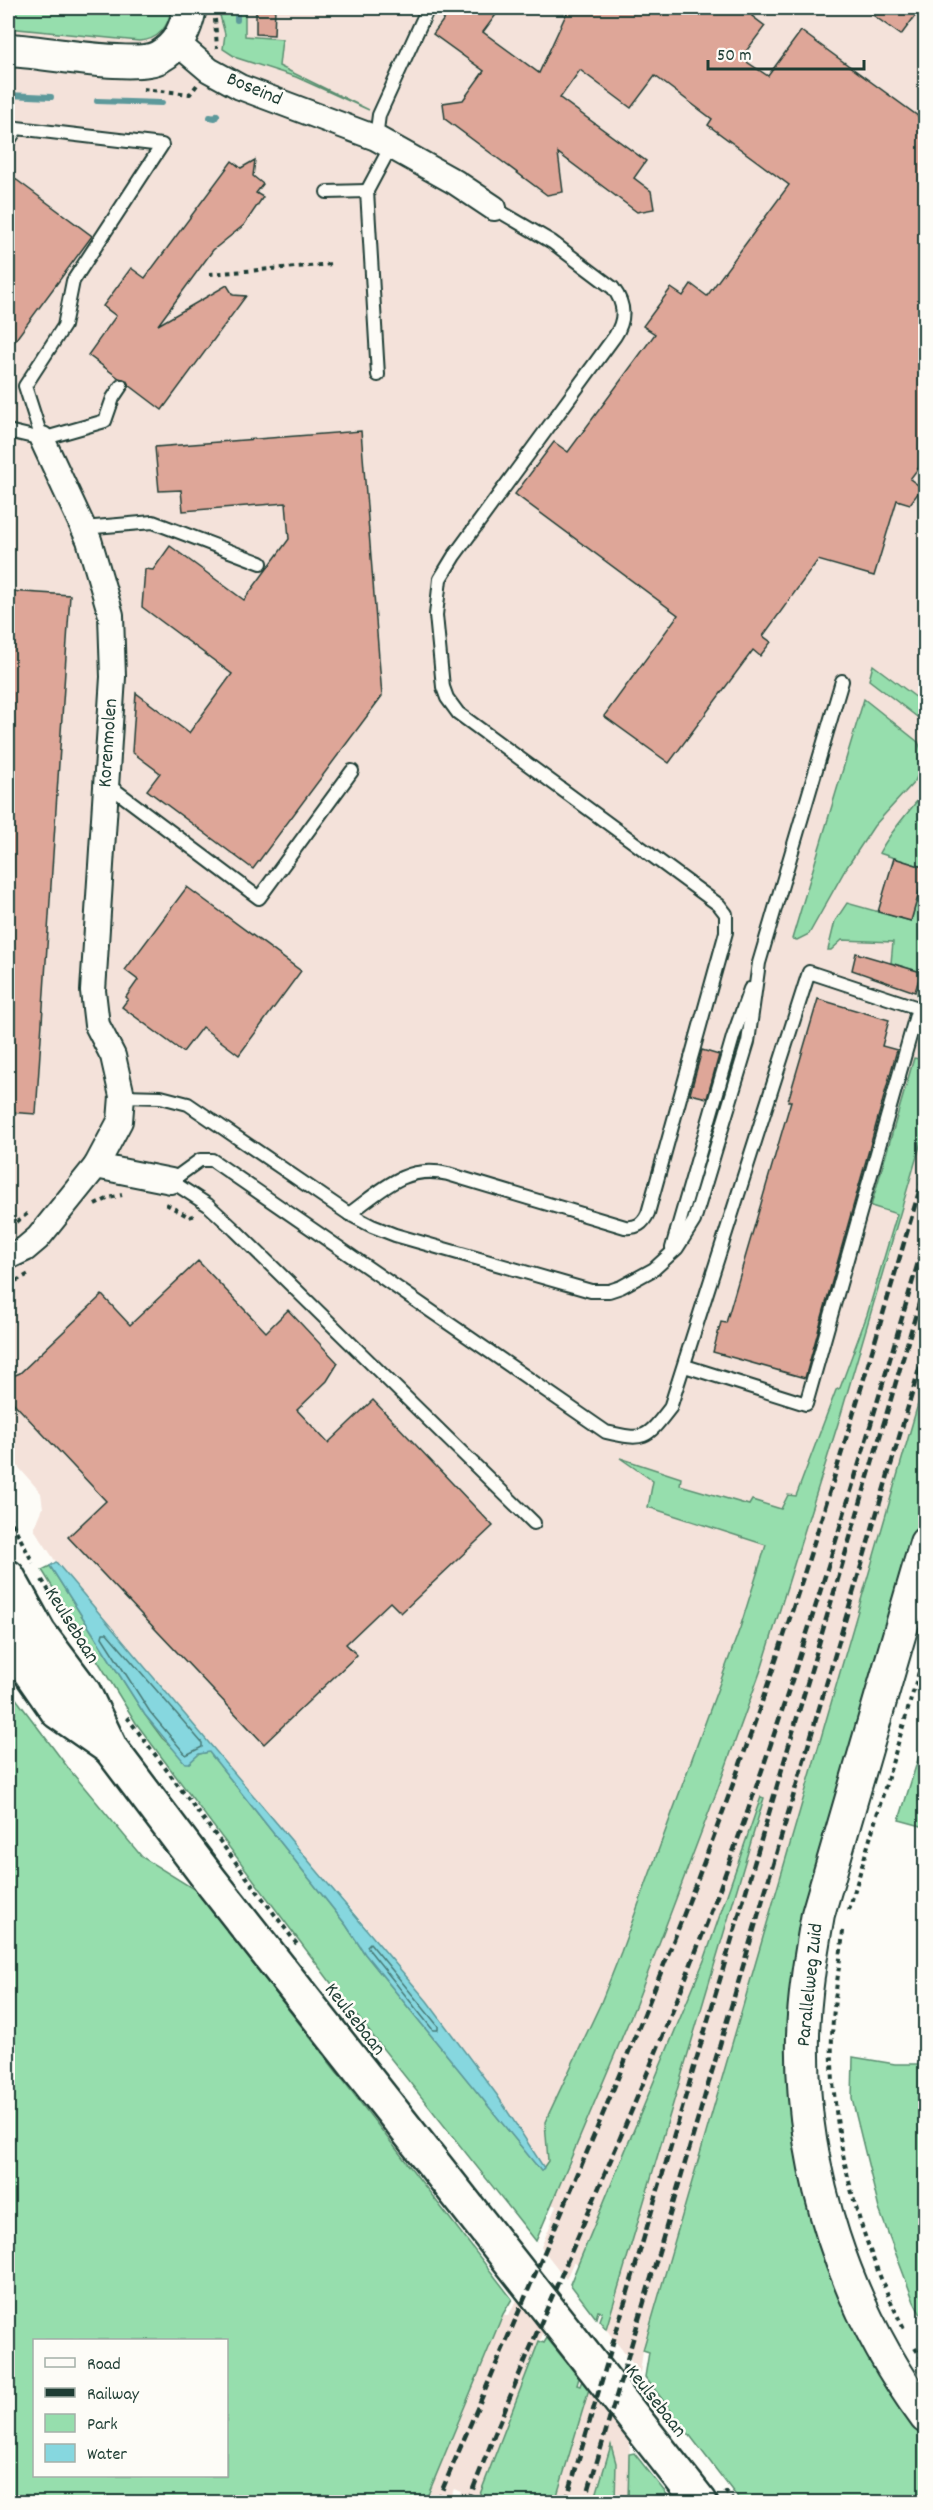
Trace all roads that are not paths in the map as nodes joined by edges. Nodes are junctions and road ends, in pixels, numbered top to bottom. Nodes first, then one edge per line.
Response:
1 (190, 8) edge
2 (428, 8) edge
3 (177, 43) junction
4 (8, 50) edge
5 (8, 142) edge
6 (383, 142) junction
7 (327, 192) dead end
8 (367, 192) junction
9 (494, 208) joint
10 (378, 375) dead end
11 (121, 386) dead end
12 (8, 432) edge
13 (42, 439) junction
14 (84, 528) junction
15 (261, 563) dead end
16 (842, 681) dead end
17 (352, 771) dead end
18 (106, 783) junction
19 (122, 1096) junction
20 (96, 1166) junction
21 (165, 1191) junction
22 (349, 1214) junction
23 (8, 1257) edge
24 (685, 1366) junction
25 (534, 1523) dead end
26 (926, 1543) edge
27 (8, 1577) edge
28 (8, 1640) edge
29 (111, 1749) junction
30 (926, 2416) edge
31 (711, 2495) edge

1 - 3 street
2 - 6 lane
3 - 4 street
3 - 6 street, Boseind
5 - 13 lane
6 - 8 lane
6 - 9 street, Boseind
7 - 8 lane
8 - 10 lane
9 - 22 lane
11 - 13 lane
12 - 13 lane
13 - 14 street, Korenmolen
14 - 15 lane
14 - 18 street, Korenmolen
16 - 22 lane
17 - 18 lane
18 - 19 street, Korenmolen
19 - 20 street, Korenmolen
19 - 22 lane
20 - 21 street
20 - 23 street, Korenmolen
21 - 24 lane
21 - 25 lane
24 - 24 lane
26 - 30 street, Parallelweg Zuid
27 - 29 main road, Keulsebaan
28 - 29 main road, Keulsebaan
29 - 31 main road, Keulsebaan

